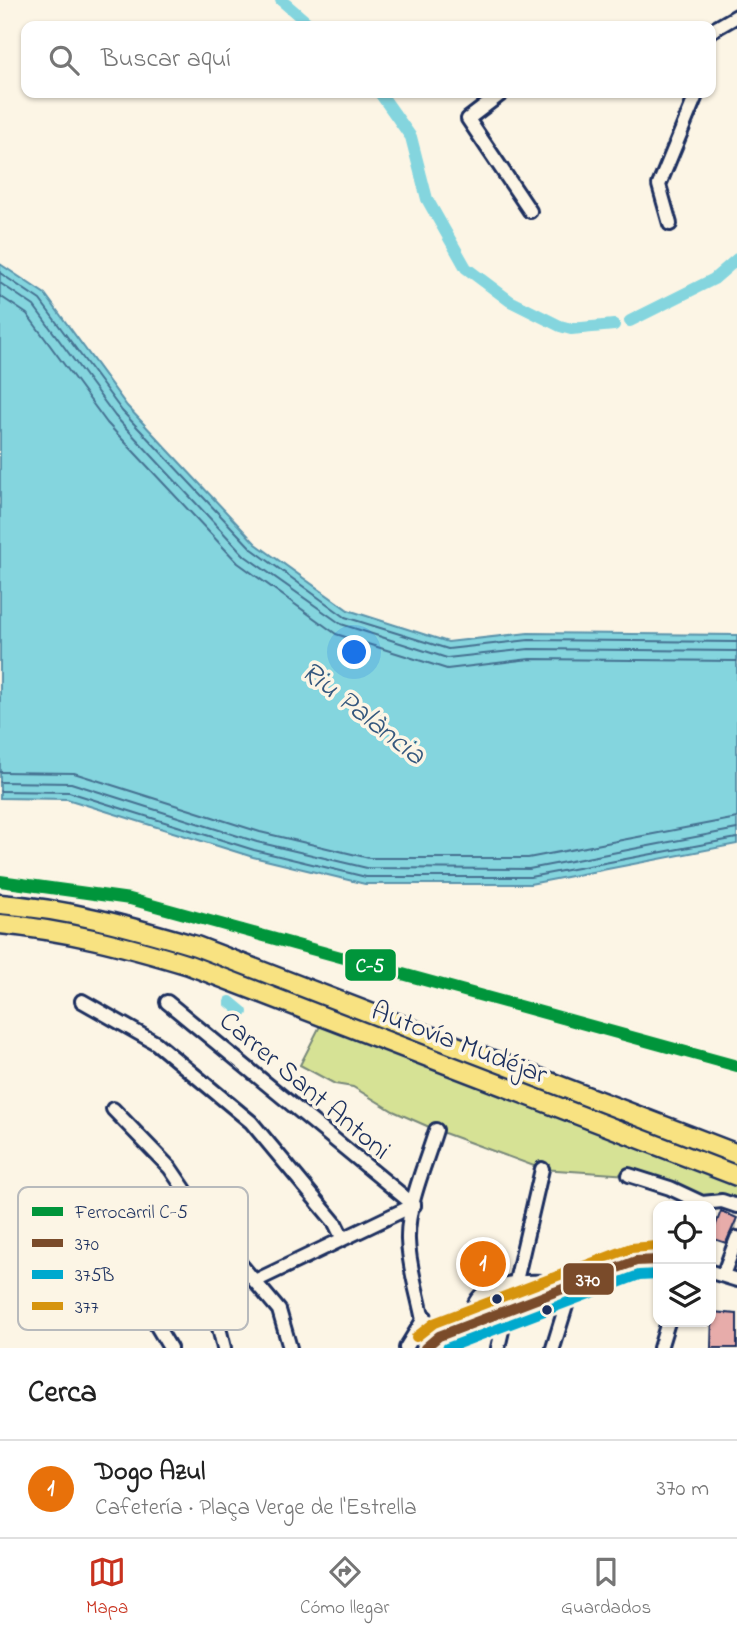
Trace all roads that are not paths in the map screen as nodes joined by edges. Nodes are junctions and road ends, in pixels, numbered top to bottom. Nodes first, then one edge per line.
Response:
1 (737, 16) edge
2 (716, 28) edge
3 (494, 98) edge
4 (695, 98) edge
5 (530, 211) dead end
6 (670, 224) dead end
7 (0, 904) edge
8 (0, 924) edge
9 (82, 1001) dead end
10 (167, 1002) dead end
11 (113, 1109) dead end
12 (436, 1129) dead end
13 (737, 1154) edge
14 (542, 1168) dead end
15 (629, 1175) dead end
16 (737, 1176) edge
17 (183, 1187) edge
18 (414, 1205) junction
19 (737, 1206) edge
20 (342, 1237) junction
21 (737, 1238) edge
22 (653, 1260) edge
23 (248, 1273) edge
24 (717, 1273) edge
25 (737, 1280) edge
26 (255, 1281) junction
27 (516, 1281) junction
28 (573, 1283) junction
29 (548, 1293) junction
30 (500, 1311) junction
31 (425, 1317) junction
32 (474, 1322) junction
33 (666, 1327) edge
34 (159, 1330) edge
35 (220, 1330) edge
36 (426, 1347) edge
37 (170, 1348) edge
38 (224, 1348) edge
39 (290, 1348) edge
40 (406, 1348) edge
41 (498, 1348) edge
42 (553, 1348) edge
43 (660, 1348) edge

1 - 2 street
3 - 5 street
4 - 6 street
7 - 13 highway, Autovía Mudéjar
8 - 16 highway, Autovía Mudéjar
9 - 20 street
10 - 18 street, Carrer Sant Antoni
11 - 17 street
12 - 18 street
14 - 27 street
15 - 19 street
18 - 20 street
18 - 31 street
20 - 26 street
21 - 24 street
22 - 28 street
23 - 26 street
24 - 25 street
26 - 39 street
27 - 29 street
27 - 32 street
28 - 29 street
28 - 42 street
29 - 30 street
30 - 32 street
30 - 41 street
31 - 36 street
31 - 40 street
32 - 36 street
33 - 43 street
34 - 37 street
35 - 38 street

